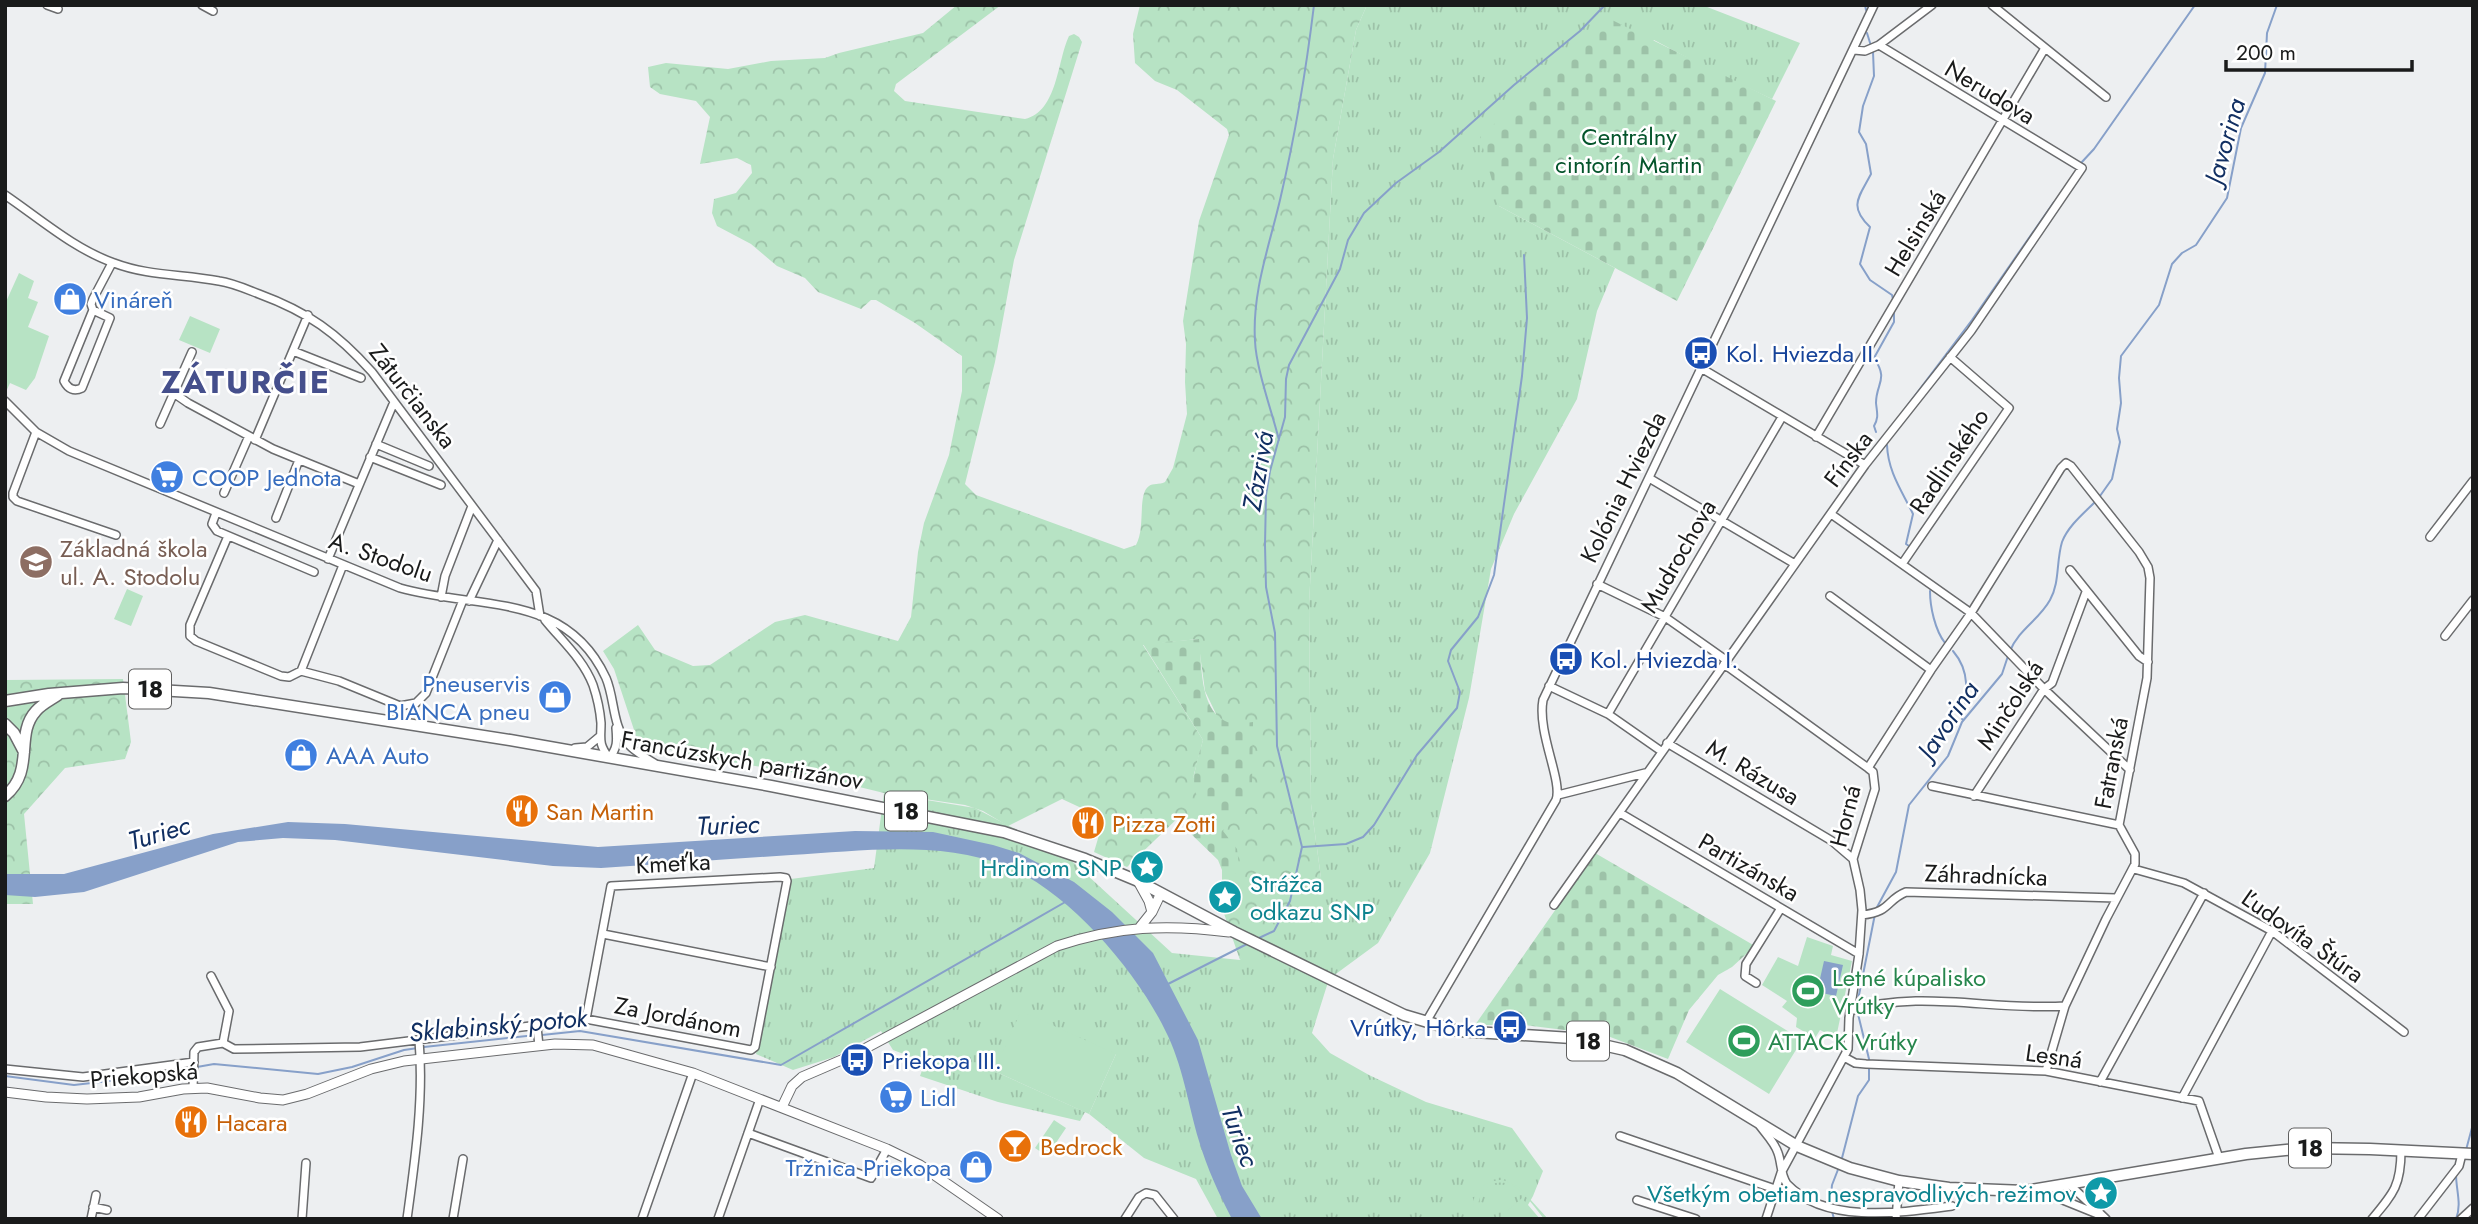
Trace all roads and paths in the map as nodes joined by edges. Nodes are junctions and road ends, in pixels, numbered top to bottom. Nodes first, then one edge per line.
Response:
1 (47, 5) edge
2 (202, 5) edge
3 (1874, 5) edge
4 (1992, 5) edge
5 (1929, 6) edge
6 (58, 9) dead end
7 (213, 11) dead end
8 (1879, 46) junction
9 (2045, 48) junction
10 (1854, 50) junction
11 (2106, 97) dead end
12 (2003, 122) junction
13 (2082, 169) joint
14 (5, 195) edge
15 (112, 263) junction
16 (93, 310) junction
17 (308, 315) junction
18 (293, 351) junction
19 (192, 352) dead end
20 (1950, 357) junction
21 (1701, 368) junction
22 (360, 378) dead end
23 (175, 394) junction
24 (5, 401) edge
25 (394, 402) junction
26 (1782, 417) junction
27 (160, 424) dead end
28 (36, 432) junction
29 (1816, 437) junction
30 (252, 438) junction
31 (376, 444) junction
32 (370, 457) junction
33 (299, 460) junction
34 (1865, 465) junction
35 (429, 466) dead end
36 (2071, 466) joint
37 (1649, 478) junction
38 (2473, 481) edge
39 (359, 484) junction
40 (441, 485) dead end
41 (225, 493) dead end
42 (472, 506) junction
43 (216, 513) junction
44 (1831, 514) junction
45 (276, 518) dead end
46 (1722, 520) junction
47 (116, 535) dead end
48 (228, 536) junction
49 (2430, 537) dead end
50 (498, 540) junction
51 (328, 559) junction
52 (1795, 564) junction
53 (1902, 564) junction
54 (343, 565) junction
55 (2070, 570) dead end
56 (314, 572) dead end
57 (1597, 584) junction
58 (2086, 592) junction
59 (1830, 596) dead end
60 (441, 597) junction
61 (466, 600) junction
62 (2473, 600) edge
63 (1971, 613) junction
64 (1665, 617) junction
65 (542, 618) junction
66 (2445, 636) dead end
67 (1725, 662) junction
68 (2148, 662) junction
69 (1931, 670) junction
70 (301, 671) junction
71 (1549, 686) junction
72 (2044, 688) junction
73 (61, 693) junction
74 (5, 701) edge
75 (1608, 714) junction
76 (616, 720) junction
77 (5, 724) edge
78 (599, 737) junction
79 (1667, 743) junction
80 (557, 749) junction
81 (1661, 751) junction
82 (24, 752) junction
83 (609, 758) junction
84 (662, 767) junction
85 (1868, 768) junction
86 (2130, 770) junction
87 (1645, 773) junction
88 (1932, 786) dead end
89 (1558, 795) junction
90 (5, 796) edge
91 (1973, 796) junction
92 (1620, 813) junction
93 (2119, 825) junction
94 (1853, 859) junction
95 (2134, 869) junction
96 (1138, 881) junction
97 (1161, 892) junction
98 (2204, 893) junction
99 (2116, 898) junction
100 (1554, 905) dead end
101 (1781, 908) junction
102 (1152, 912) junction
103 (1870, 914) junction
104 (1137, 928) junction
105 (2272, 931) junction
106 (1234, 932) junction
107 (603, 934) junction
108 (1860, 954) junction
109 (771, 967) junction
110 (211, 976) dead end
111 (1756, 983) dead end
112 (2065, 1006) junction
113 (1854, 1009) junction
114 (586, 1019) junction
115 (1426, 1023) junction
116 (537, 1027) junction
117 (2404, 1032) dead end
118 (419, 1040) junction
119 (539, 1042) junction
120 (223, 1043) junction
121 (421, 1055) junction
122 (1844, 1058) junction
123 (194, 1062) junction
124 (5, 1069) edge
125 (2046, 1071) junction
126 (693, 1073) junction
127 (2100, 1082) junction
128 (193, 1088) junction
129 (5, 1091) edge
130 (2182, 1098) junction
131 (760, 1099) junction
132 (782, 1107) junction
133 (1759, 1123) junction
134 (748, 1133) junction
135 (1620, 1136) dead end
136 (1797, 1146) junction
137 (887, 1149) junction
138 (2402, 1150) junction
139 (2467, 1154) edge
140 (2219, 1158) junction
141 (463, 1159) dead end
142 (306, 1163) dead end
143 (1780, 1173) junction
144 (2107, 1178) junction
145 (1899, 1181) junction
146 (2070, 1185) junction
147 (1775, 1189) junction
148 (2025, 1191) junction
149 (96, 1195) dead end
150 (1637, 1200) dead end
151 (1952, 1206) dead end
152 (93, 1207) junction
153 (2473, 1208) edge
154 (107, 1210) dead end
155 (1896, 1216) edge
156 (2103, 1217) edge
157 (91, 1219) edge
158 (302, 1219) edge
159 (407, 1219) edge
160 (453, 1219) edge
161 (642, 1219) edge
162 (718, 1219) edge
163 (999, 1219) edge
164 (1125, 1219) edge
165 (1174, 1219) edge
166 (1696, 1219) edge
167 (1766, 1219) edge
168 (2372, 1219) edge
169 (2418, 1219) edge
170 (2461, 1219) edge

1 - 6 street
2 - 7 street
3 - 10 street, Kolónia Hviezda
4 - 9 street
5 - 8 street
8 - 10 street
8 - 12 street, Nerudova
9 - 11 street
9 - 12 street, Helsinská
10 - 21 street, Kolónia Hviezda
12 - 13 street, Nerudova
12 - 29 street, Helsinská
13 - 20 street, Fínska
14 - 15 street, Záturčianska
15 - 16 street
15 - 17 street, Záturčianska
16 - 16 street
17 - 18 street
17 - 25 street, Záturčianska
18 - 22 street
18 - 30 street
19 - 23 street
20 - 34 street, Fínska
20 - 53 street, Radlinského
21 - 26 street
21 - 37 street, Kolónia Hviezda
23 - 27 street
23 - 30 street
24 - 28 street, A. Stodolu
25 - 31 street
25 - 42 street, Záturčianska
26 - 29 street
26 - 46 street, Mudrochova
28 - 43 street, A. Stodolu
28 - 47 street
29 - 34 street
30 - 33 street
30 - 41 street
31 - 32 street
31 - 35 street
32 - 39 street
32 - 40 street
33 - 39 street
33 - 45 street
34 - 44 street, Fínska
36 - 63 street, Horná
36 - 68 street, Fatranská
37 - 46 street
37 - 57 street, Kolónia Hviezda
38 - 49 street
39 - 51 street
42 - 50 street, Záturčianska
42 - 60 street
43 - 48 street
43 - 51 street, A. Stodolu
44 - 52 street, Fínska
44 - 53 street
46 - 52 street
46 - 64 street, Mudrochova
48 - 56 street, A. Stodolu
48 - 70 street
50 - 61 street
50 - 65 street, Záturčianska
51 - 54 street, A. Stodolu
52 - 67 street, Fínska
53 - 63 street
54 - 60 street, A. Stodolu
54 - 70 street
55 - 58 street
57 - 64 street
57 - 71 street, Kolónia Hviezda
58 - 68 street
58 - 72 street, Minčolská
59 - 69 street
60 - 61 street, A. Stodolu
61 - 65 street, A. Stodolu
61 - 70 street
62 - 66 street
63 - 69 street, Horná
63 - 72 street
64 - 67 street
64 - 75 street, Mudrochova
65 - 76 street
65 - 78 street
67 - 79 street, Fínska
67 - 85 street
68 - 86 street, Fatranská
69 - 85 street, Horná
71 - 75 street
71 - 89 street, Kolónia Hviezda
72 - 86 street
72 - 91 street, Minčolská
73 - 74 main road, 18
73 - 80 main road, Francúzskych partizánov / 18
73 - 82 main road
75 - 81 street
76 - 83 street
76 - 84 street
77 - 82 main road
78 - 80 street
78 - 83 street
79 - 81 street, Fínska
79 - 94 street, M. Rázusa
80 - 83 main road, Francúzskych partizánov / 18
81 - 87 street, Fínska
82 - 90 main road
83 - 84 main road, Francúzskych partizánov / 18
84 - 96 main road, Francúzskych partizánov / 18
85 - 94 street, Horná
86 - 93 street, Fatranská
87 - 89 street
87 - 92 street, Fínska
88 - 91 street
89 - 115 street
91 - 93 street
92 - 100 street, Fínska
92 - 101 street, Partizánska
93 - 95 street, Fatranská
94 - 103 street, Horná
95 - 98 street, Ľudovíta Štúra
95 - 99 street
96 - 97 main road, Francúzskych partizánov / 18
96 - 102 street
97 - 102 street
97 - 106 main road, Francúzskych partizánov / 18
98 - 105 street, Ľudovíta Štúra
98 - 127 street
99 - 103 street, Záhradnícka
99 - 112 street
101 - 108 street, Partizánska
101 - 111 street
102 - 104 street
103 - 108 street, Horná
104 - 106 street
104 - 132 street
105 - 117 street, Ľudovíta Štúra
105 - 130 street
106 - 115 main road, Francúzskych partizánov / 18
107 - 109 street
107 - 109 street, Kmeťka
107 - 114 street, Kmeťka
108 - 113 street, Horná
109 - 114 street, Za Jordánom
110 - 120 street
112 - 113 street
112 - 125 street
113 - 122 street, Horná
114 - 116 street, Za Jordánom
115 - 133 main road, Francúzskych partizánov / 18
116 - 118 street, Za Jordánom
116 - 119 street
118 - 120 street, Za Jordánom
118 - 121 street
119 - 121 street, Priekopská
119 - 126 street, Priekopská
120 - 123 street
121 - 128 street, Priekopská
121 - 159 street
122 - 125 street, Lesná
122 - 136 street, Horná
123 - 124 street
123 - 128 street
125 - 127 street, Lesná
126 - 131 street, Priekopská
126 - 161 street
127 - 130 street, Lesná
128 - 129 street, Priekopská
130 - 140 street, Lesná
131 - 132 street, Priekopská
131 - 134 street
132 - 137 street, Priekopská
133 - 136 main road, Francúzskych partizánov / 18
133 - 143 street
134 - 137 street
134 - 162 street
135 - 147 street
136 - 143 street, Horná
136 - 145 main road, Francúzskych partizánov / 18
137 - 163 street, Priekopská
138 - 139 main road, Francúzskych partizánov / 18
138 - 140 main road, Francúzskych partizánov / 18
138 - 168 street
139 - 169 street
140 - 144 main road, Francúzskych partizánov / 18
141 - 160 street
142 - 158 street
143 - 147 street, Horná
143 - 155 street
144 - 146 main road, Francúzskych partizánov / 18
144 - 156 street
145 - 148 main road, Francúzskych partizánov / 18
145 - 155 street
146 - 148 main road, Francúzskych partizánov / 18
146 - 156 street
147 - 167 street, Horná
148 - 156 street
149 - 152 street
150 - 166 street
151 - 155 street
152 - 154 street
152 - 157 street
153 - 170 street
164 - 165 street

